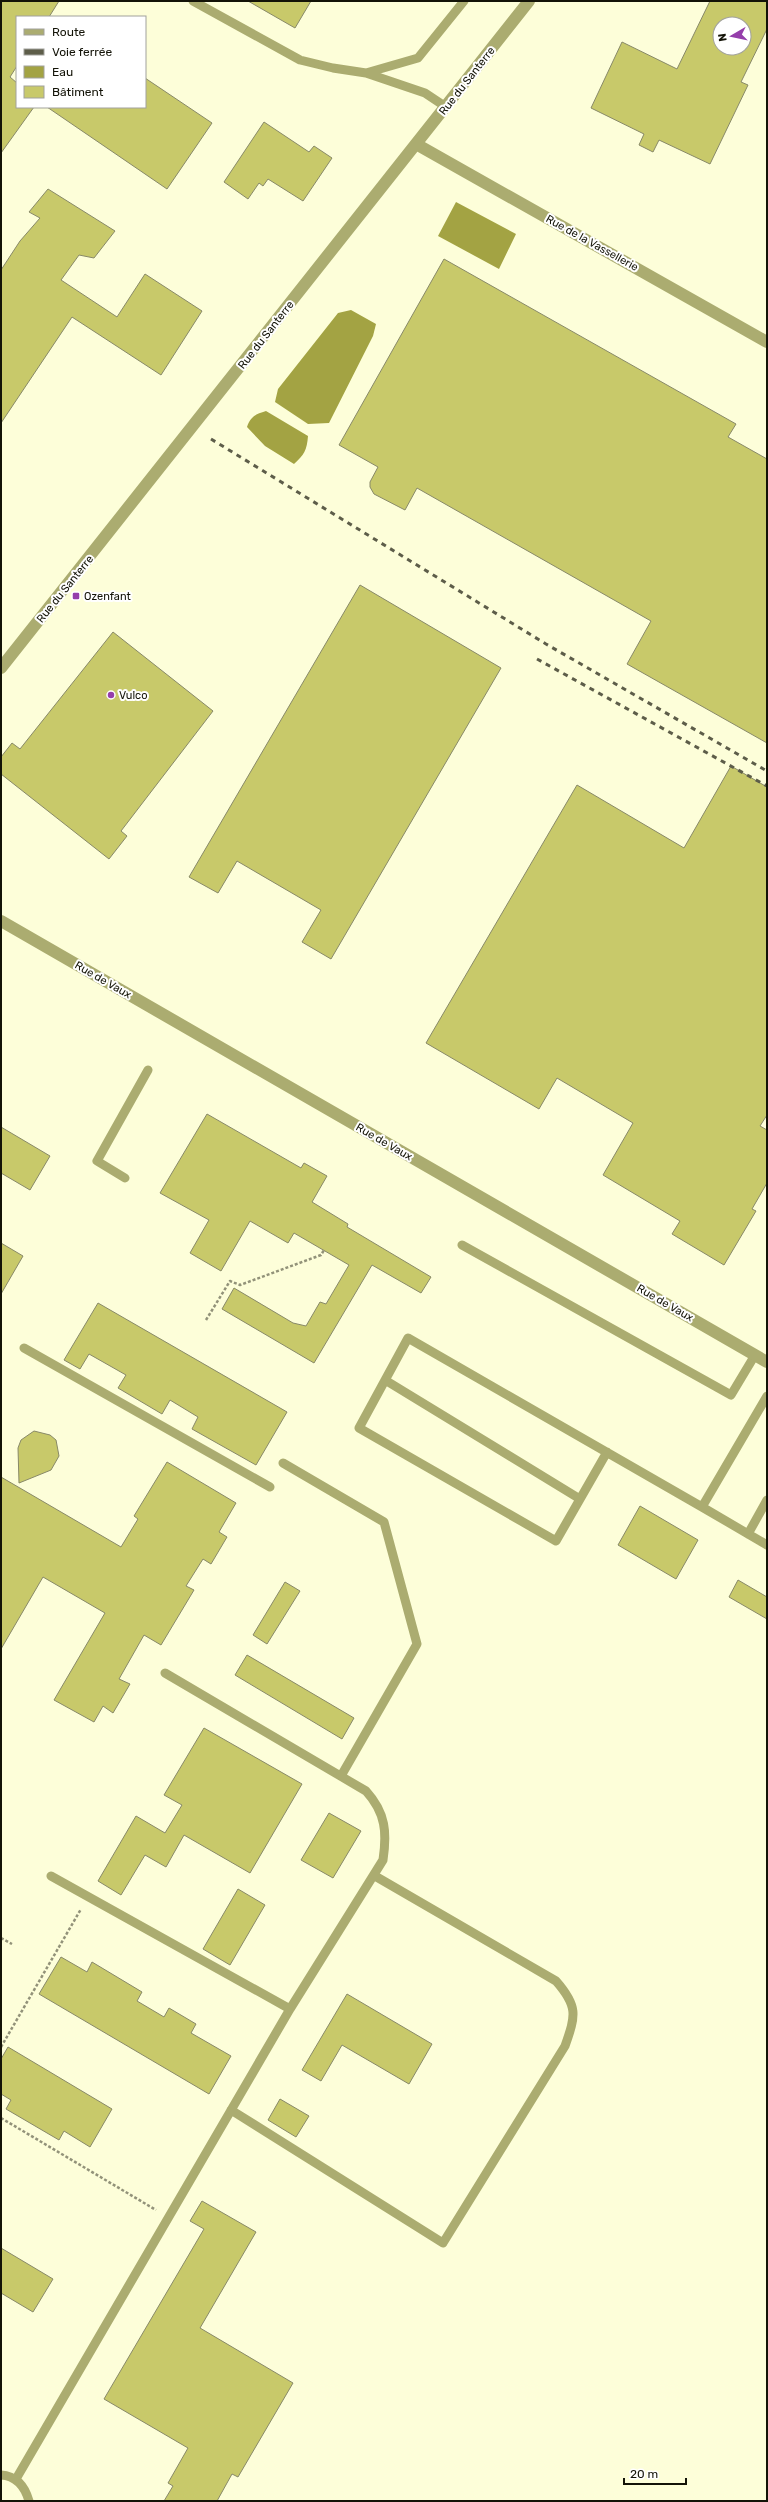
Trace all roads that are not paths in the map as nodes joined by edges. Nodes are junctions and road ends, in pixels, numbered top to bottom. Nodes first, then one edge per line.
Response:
1 (193, 1) edge
2 (464, 1) edge
3 (529, 1) edge
4 (366, 73) junction
5 (446, 107) junction
6 (416, 144) junction
7 (767, 342) edge
8 (1, 668) edge
9 (1, 921) edge
10 (148, 1070) dead end
11 (125, 1178) dead end
12 (462, 1245) dead end
13 (24, 1348) dead end
14 (755, 1355) junction
15 (767, 1362) edge
16 (385, 1380) junction
17 (767, 1396) edge
18 (607, 1452) junction
19 (283, 1463) dead end
20 (270, 1487) dead end
21 (580, 1499) junction
22 (767, 1500) edge
23 (702, 1507) junction
24 (748, 1534) junction
25 (767, 1545) edge
26 (165, 1673) dead end
27 (341, 1776) junction
28 (51, 1876) dead end
29 (375, 1876) junction
30 (290, 2009) junction
31 (231, 2110) junction
32 (1, 2475) edge
33 (16, 2479) junction
34 (29, 2501) edge

1 - 4 lane
2 - 4 lane
3 - 5 street, Rue du Santerre
4 - 5 lane
5 - 6 street, Rue du Santerre
6 - 7 street, Rue de la Vassellerie
6 - 8 street, Rue du Santerre
9 - 14 street, Rue de Vaux
10 - 11 lane
12 - 14 lane
13 - 20 lane
14 - 15 street, Rue de Vaux
16 - 18 lane
16 - 21 lane
16 - 21 lane
17 - 23 lane
18 - 21 lane
18 - 23 lane
19 - 27 lane
22 - 24 lane
23 - 24 lane
24 - 25 lane
26 - 27 lane
27 - 29 lane
28 - 30 lane
29 - 30 lane
29 - 31 lane
30 - 31 lane
31 - 33 lane
32 - 33 lane
33 - 34 lane

